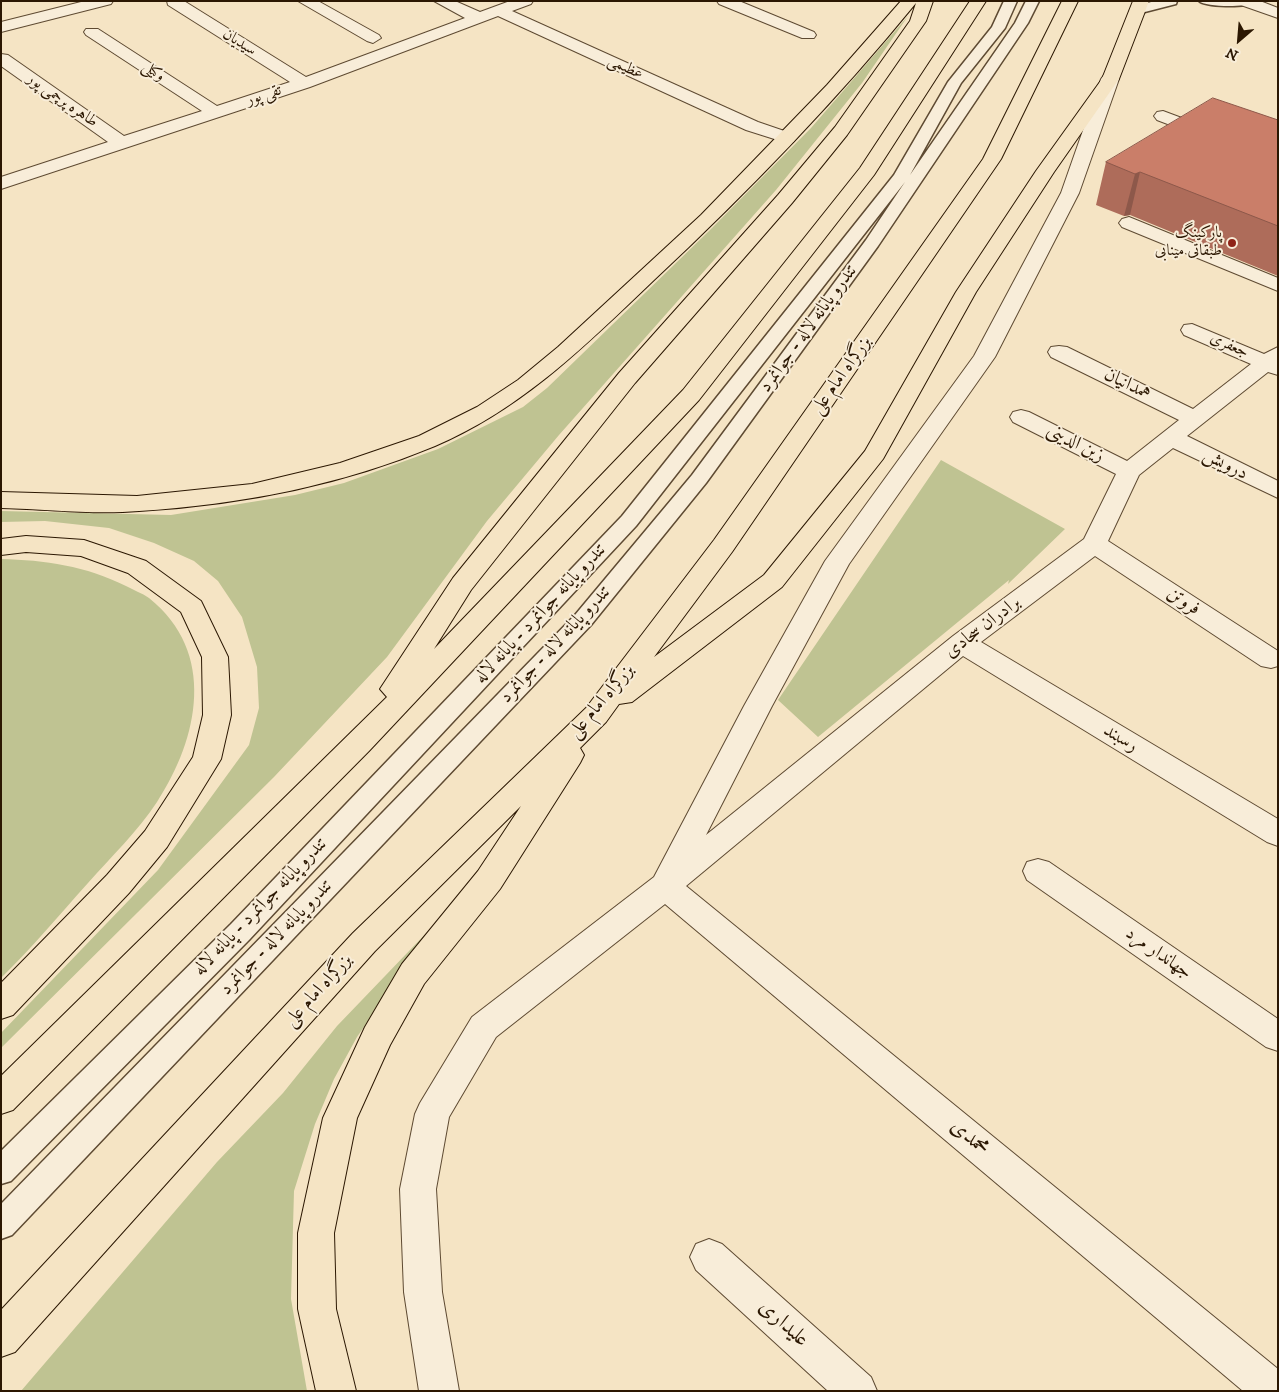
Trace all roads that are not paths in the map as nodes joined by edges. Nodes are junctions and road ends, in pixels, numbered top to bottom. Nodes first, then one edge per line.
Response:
1 (105, 1) edge
2 (306, 1) edge
3 (442, 1) edge
4 (525, 1) edge
5 (725, 1) edge
6 (910, 1) edge
7 (925, 1) edge
8 (978, 1) edge
9 (1011, 1) edge
10 (1033, 1) edge
11 (1070, 1) edge
12 (1170, 1) edge
13 (1205, 1) edge
14 (174, 2) edge
15 (1245, 2) edge
16 (1139, 6) edge
17 (499, 10) junction
18 (1278, 13) edge
19 (479, 18) junction
20 (1, 27) edge
21 (92, 32) dead end
22 (808, 35) dead end
23 (373, 38) dead end
24 (2, 59) edge
25 (1110, 79) junction
26 (304, 83) junction
27 (215, 112) junction
28 (1163, 116) dead end
29 (787, 138) junction
30 (122, 144) junction
31 (1278, 161) edge
32 (4, 179) edge
33 (1129, 223) edge
34 (1278, 285) edge
35 (1192, 330) dead end
36 (1059, 352) dead end
37 (1274, 361) edge
38 (1021, 416) dead end
39 (1195, 419) junction
40 (1172, 438) junction
41 (1129, 471) junction
42 (1278, 491) edge
43 (1, 500) edge
44 (1094, 544) junction
45 (1, 547) edge
46 (962, 643) junction
47 (1271, 659) dead end
48 (596, 715) junction
49 (359, 744) junction
50 (1278, 834) edge
51 (1038, 871) dead end
52 (665, 886) junction
53 (1, 1005) edge
54 (1278, 1037) edge
55 (1, 1100) edge
56 (1, 1171) edge
57 (1, 1225) edge
58 (709, 1258) dead end
59 (1, 1338) edge
60 (336, 1391) edge
61 (439, 1391) edge
62 (857, 1391) edge
63 (1274, 1391) edge

1 - 20 street
2 - 23 street
3 - 19 street
4 - 17 street, تقی پور
5 - 22 street
6 - 29 highway
7 - 49 highway
8 - 49 highway
9 - 56 lane, تندرو پایانه جوانمرد - پایانه لاله
10 - 57 lane, تندرو پایانه لاله - جوانمرد
11 - 48 highway, بزرگراه امام علی
12 - 16 lane
13 - 15 lane
14 - 26 street, سیدیان
15 - 18 street
16 - 25 highway
17 - 19 street, تقی پور
17 - 29 street, عظیمی
19 - 26 street, تقی پور
21 - 27 street, وکیلی
24 - 30 street, طاهره پرچمی پور
25 - 48 highway
25 - 52 street
26 - 27 street, تقی پور
27 - 30 street, تقی پور
28 - 31 street
29 - 43 highway
30 - 32 street, تقی پور
33 - 34 street
35 - 37 street, جعفری
36 - 39 street, همدانیان
37 - 39 street, برادران سجادی
38 - 41 street, زین الدینی
39 - 40 street, برادران سجادی
40 - 41 street, برادران سجادی
40 - 42 street, درویش
41 - 44 street, برادران سجادی
44 - 46 street, برادران سجادی
44 - 47 street, فروتن
45 - 53 highway
46 - 50 street, رسبند
46 - 52 street, برادران سجادی
48 - 59 highway, بزرگراه امام علی
48 - 60 highway
49 - 55 highway
51 - 54 street, جهاندار مرد
52 - 61 street, برادران سجادی
52 - 63 street, محمدی
58 - 62 street, علیداری

